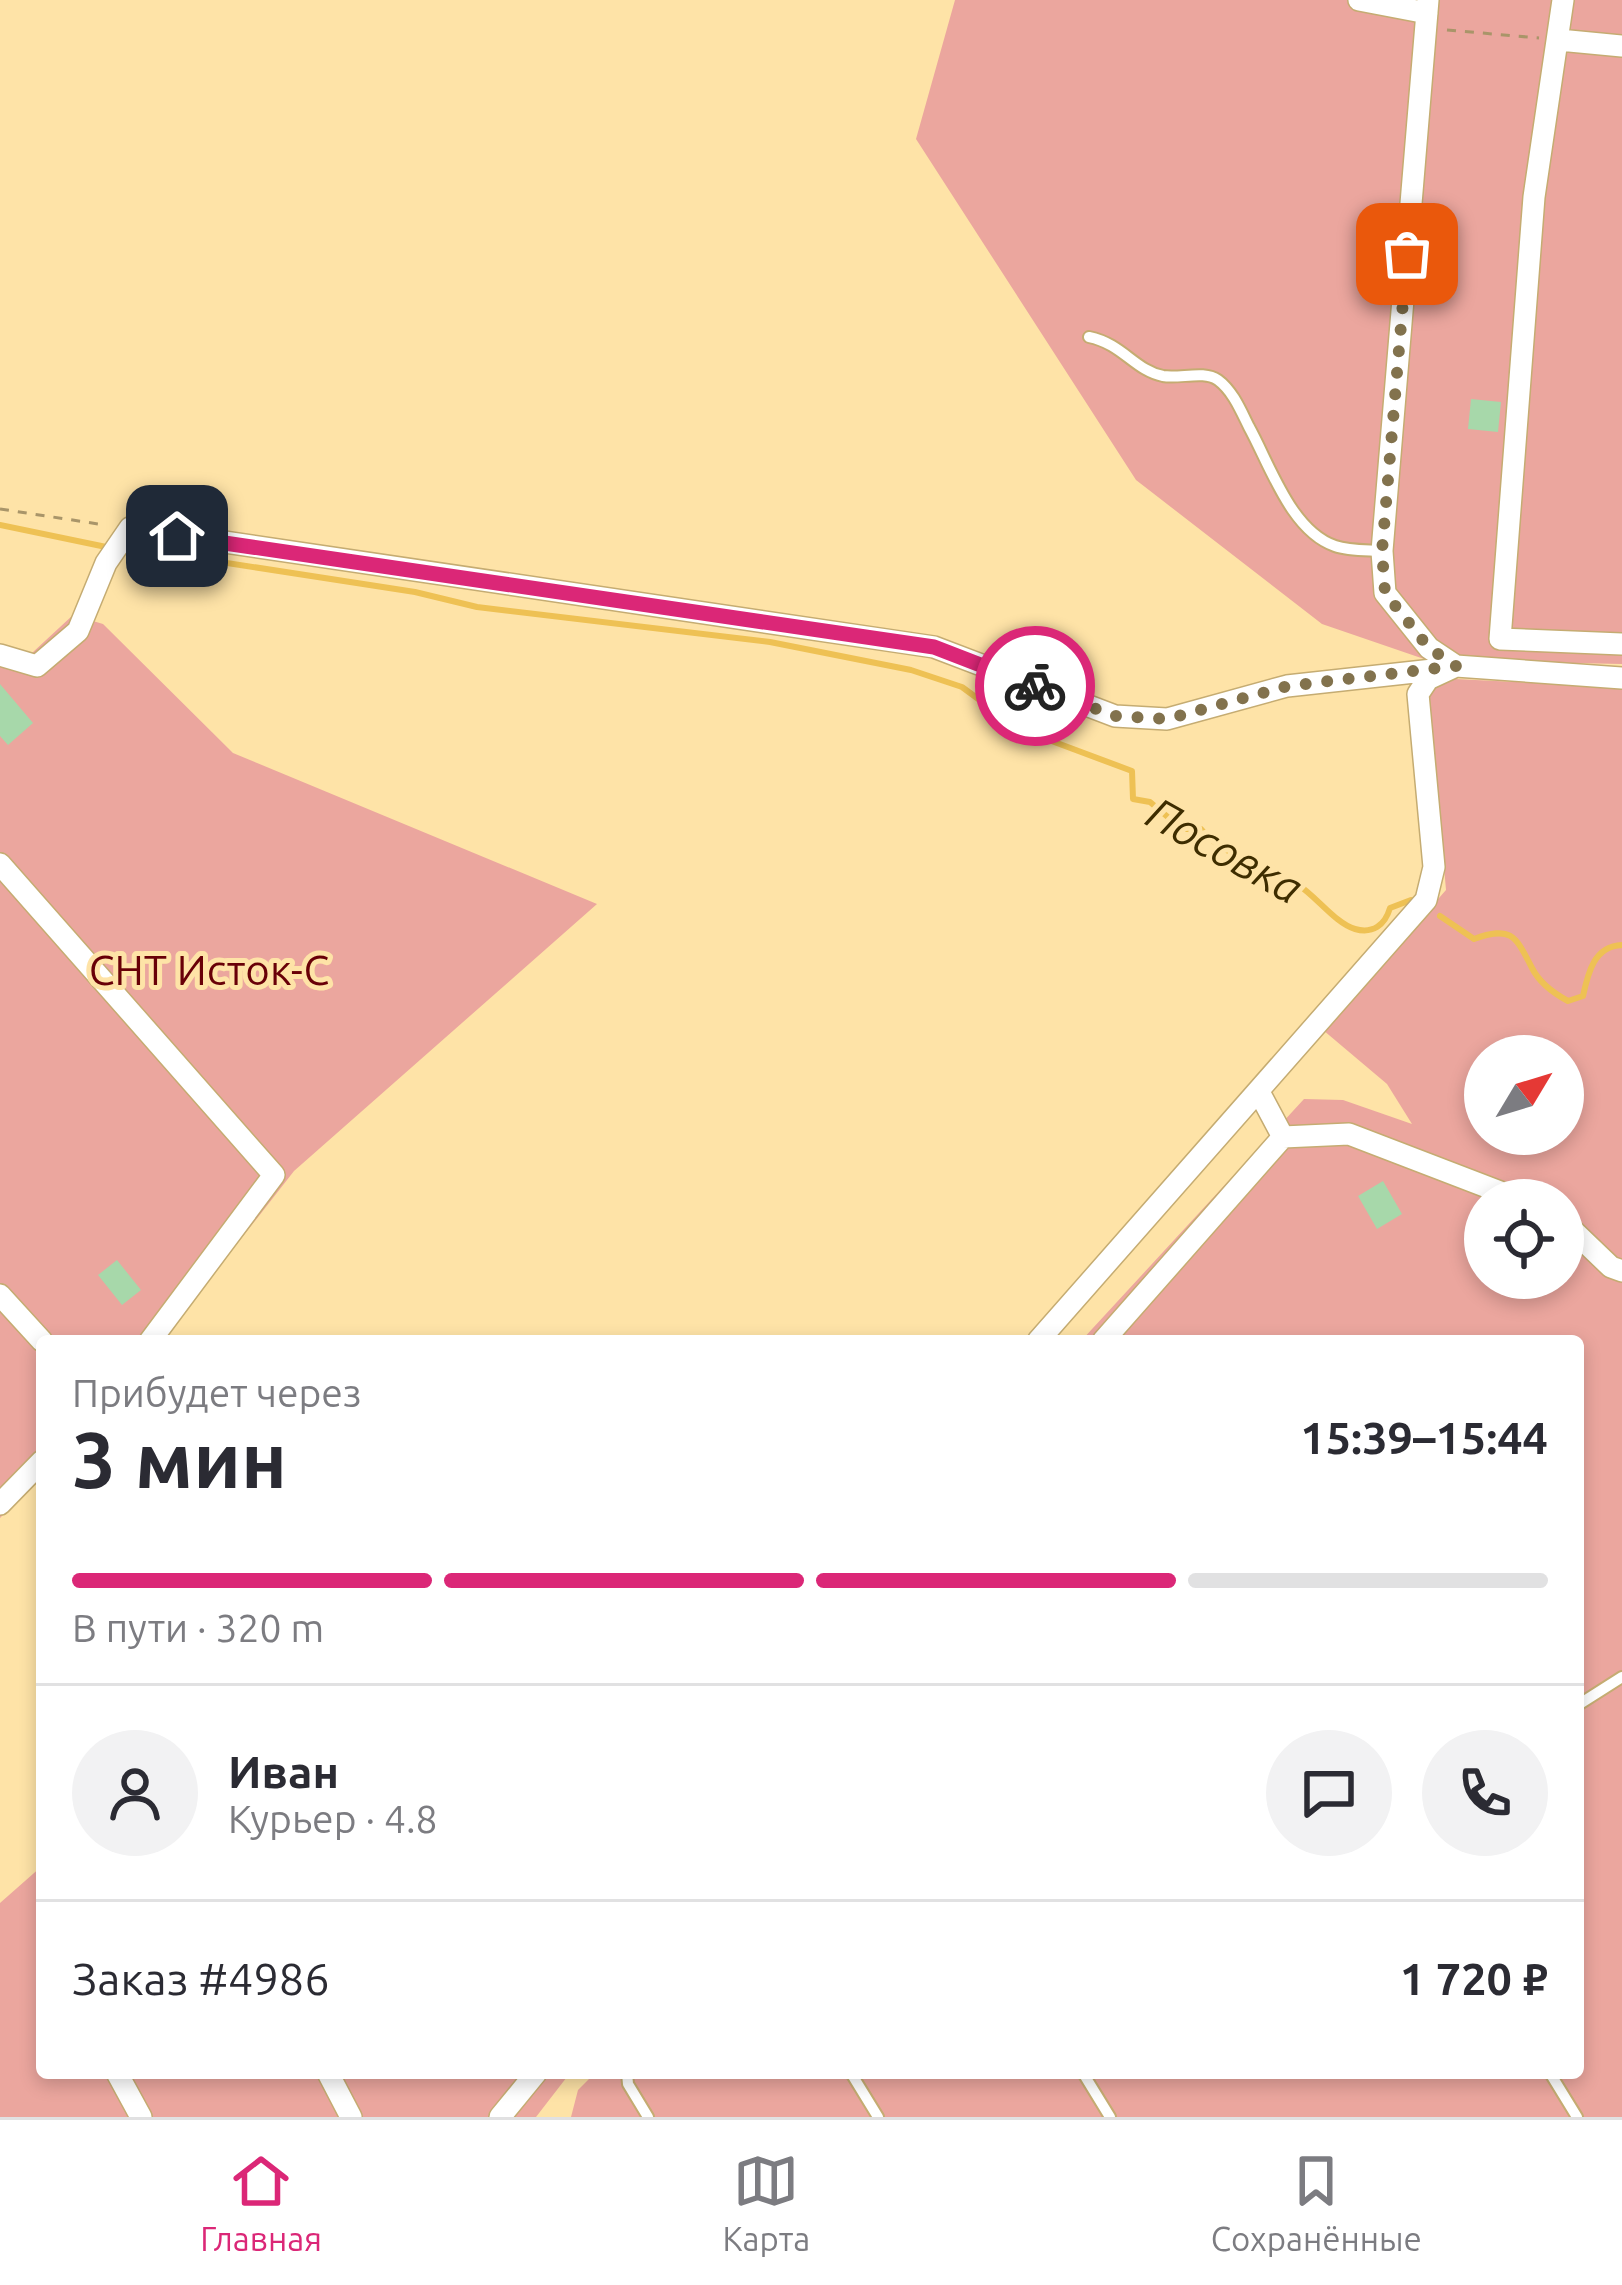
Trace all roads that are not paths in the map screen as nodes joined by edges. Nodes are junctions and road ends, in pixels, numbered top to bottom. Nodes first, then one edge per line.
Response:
1 (1359, 0) edge
2 (1563, 0) edge
3 (1427, 14) edge
4 (1559, 40) junction
5 (1622, 46) edge
6 (1089, 337) dead end
7 (1382, 551) junction
8 (1622, 644) edge
9 (0, 656) edge
10 (1449, 668) junction
11 (1622, 678) edge
12 (0, 864) edge
13 (1259, 1092) junction
14 (1283, 1137) junction
15 (1466, 1179) edge
16 (1584, 1241) edge
17 (1622, 1271) edge
18 (0, 1295) edge
19 (37, 1335) edge
20 (154, 1335) edge
21 (1043, 1335) edge
22 (1108, 1335) edge
23 (36, 1467) edge
24 (0, 1504) edge
25 (1622, 1677) edge
26 (1584, 1701) edge
27 (120, 2079) edge
28 (331, 2079) edge
29 (531, 2079) edge
30 (628, 2079) edge
31 (855, 2079) edge
32 (1087, 2079) edge
33 (1554, 2079) edge
34 (141, 2117) edge
35 (351, 2117) edge
36 (500, 2117) edge
37 (648, 2117) edge
38 (878, 2117) edge
39 (1110, 2117) edge
40 (1577, 2117) edge

1 - 3 street
2 - 4 street
3 - 7 street
4 - 5 street
4 - 8 street
6 - 7 lane
7 - 10 street
9 - 10 street
10 - 11 street
10 - 13 street
12 - 20 street
13 - 14 street
13 - 21 street
14 - 15 street
14 - 22 street
16 - 17 street
18 - 19 street
23 - 24 street
25 - 26 lane
27 - 34 street
28 - 35 street
29 - 36 street
30 - 37 lane
31 - 38 lane
32 - 39 lane
33 - 40 lane

